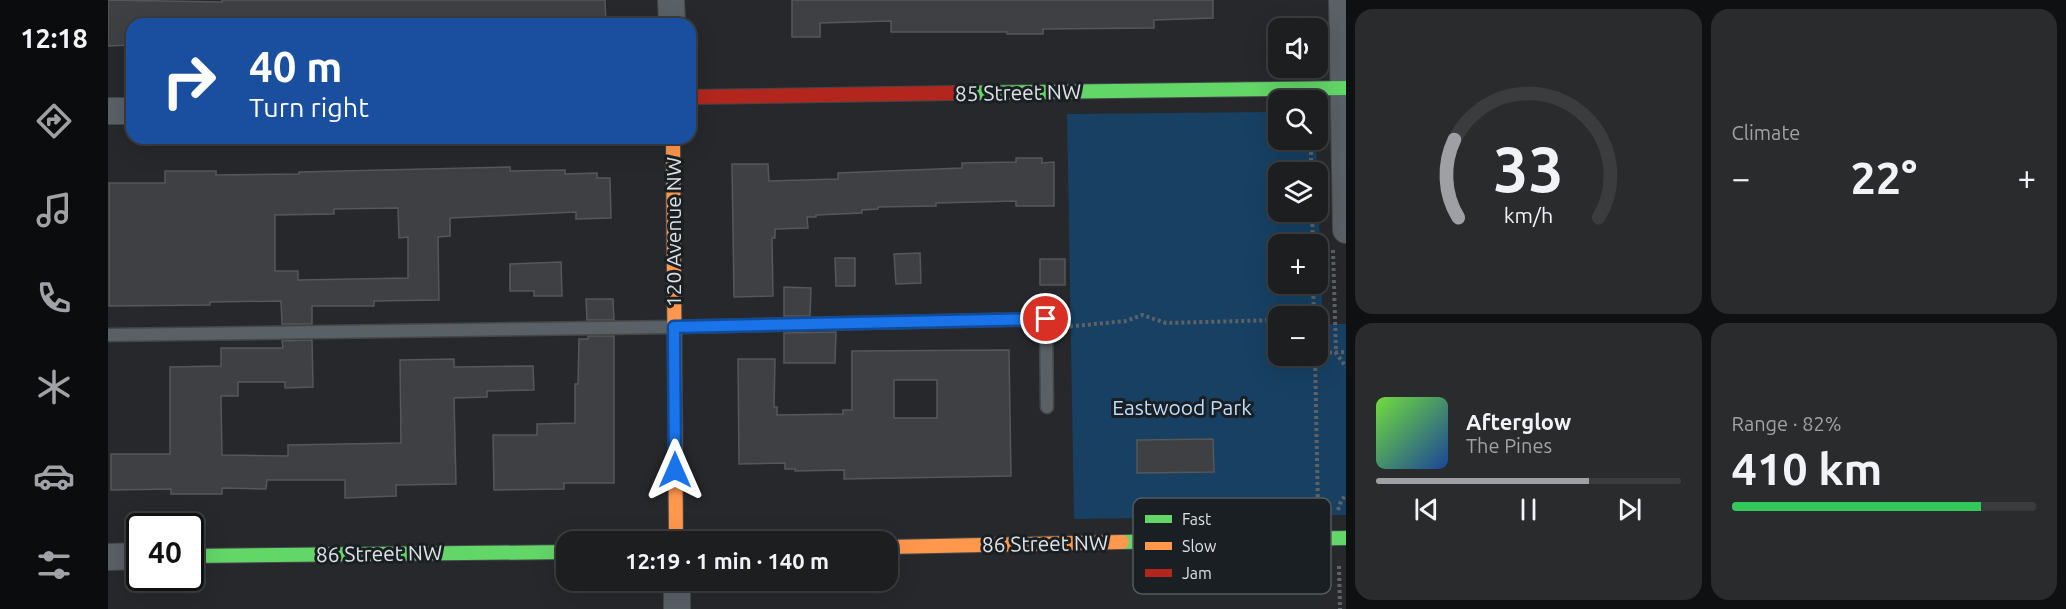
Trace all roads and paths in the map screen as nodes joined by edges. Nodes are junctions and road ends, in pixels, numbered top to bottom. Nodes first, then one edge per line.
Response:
1 (671, 0) edge
2 (1342, 0) edge
3 (672, 18) edge
4 (1345, 88) edge
5 (696, 97) edge
6 (108, 111) edge
7 (126, 111) edge
8 (673, 144) edge
9 (1346, 230) edge
10 (1268, 320) edge
11 (674, 327) junction
12 (1046, 329) junction
13 (108, 335) edge
14 (1346, 352) edge
15 (1328, 353) edge
16 (1316, 366) edge
17 (1047, 407) dead end
18 (1318, 498) edge
19 (676, 531) edge
20 (1346, 538) edge
21 (1331, 539) edge
22 (1133, 542) edge
23 (898, 547) edge
24 (556, 552) edge
25 (108, 556) edge
26 (126, 556) edge
27 (204, 556) edge
28 (677, 591) edge
29 (677, 609) edge

1 - 3 street
2 - 4 street
4 - 5 street, 85 Street NW
4 - 9 street
6 - 7 street
8 - 11 street, 120 Avenue NW
10 - 12 path
11 - 12 lane
11 - 13 lane
11 - 19 street, 120 Avenue NW
12 - 17 lane
14 - 15 path
16 - 18 path
20 - 21 street, 86 Street NW
22 - 23 street, 86 Street NW
24 - 27 street, 86 Street NW
25 - 26 street
28 - 29 street

